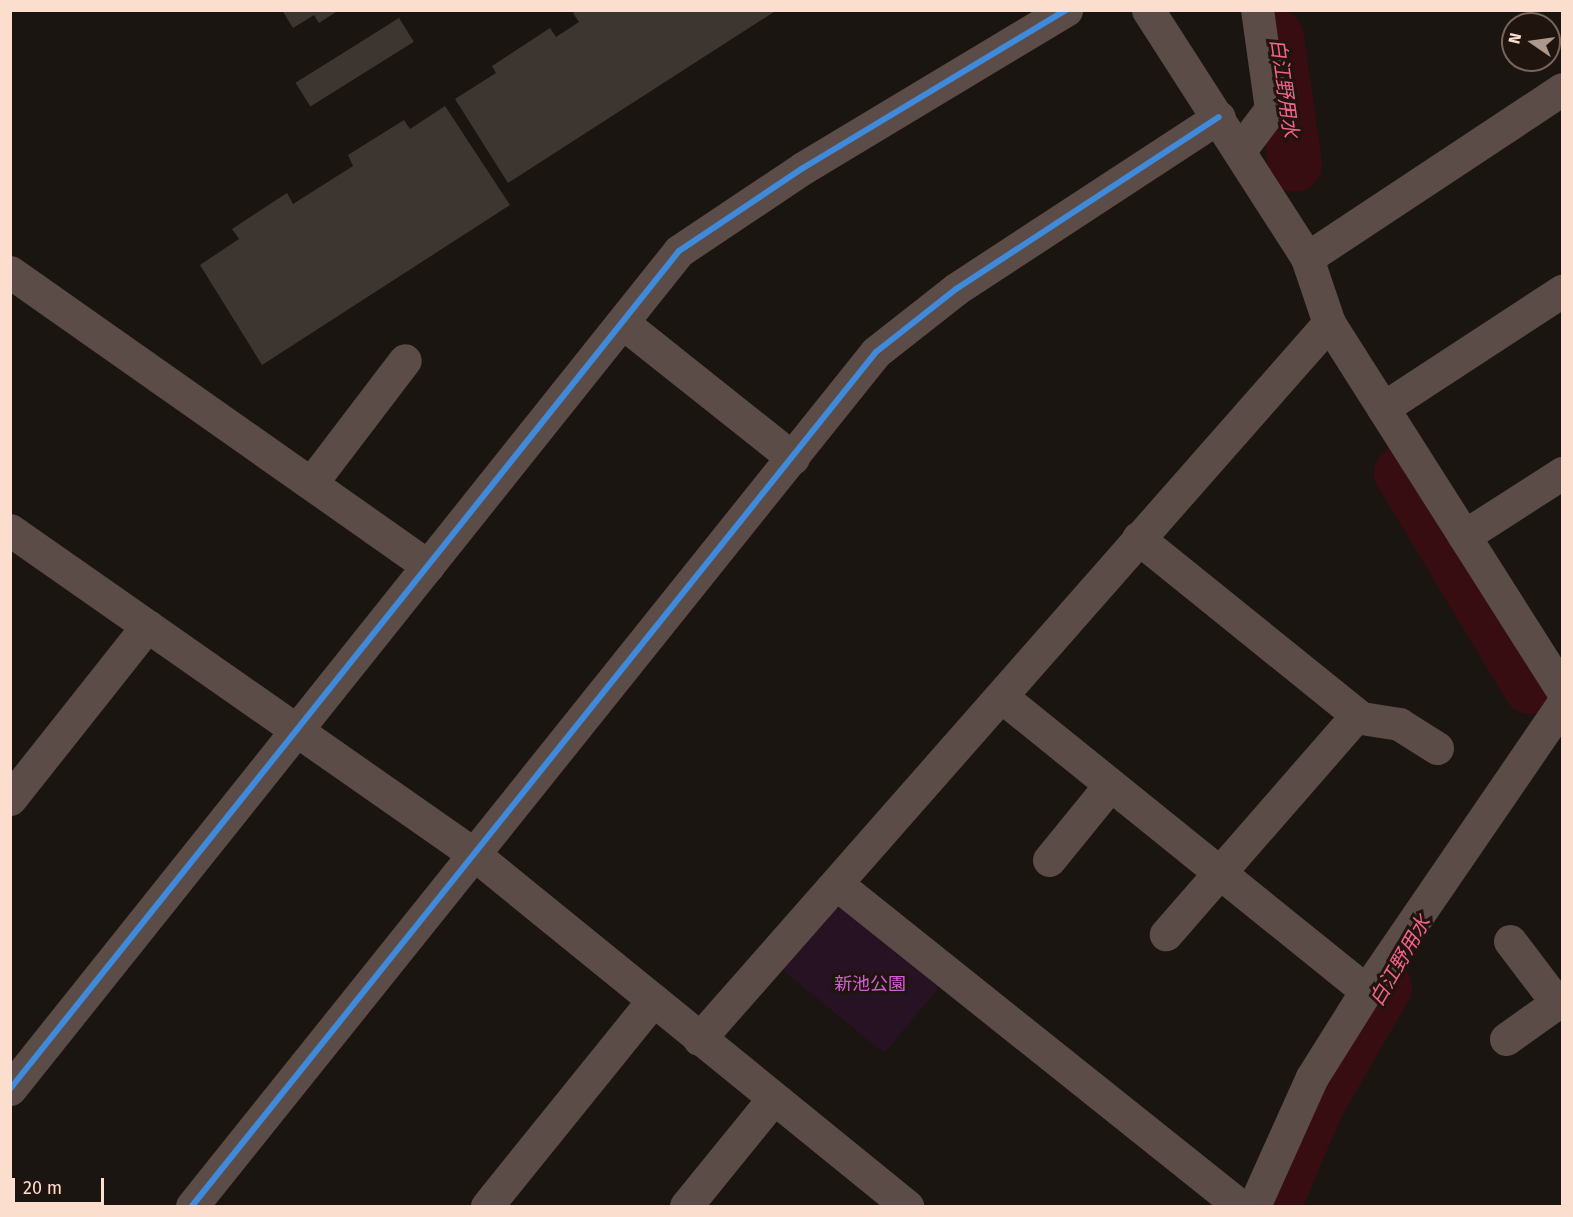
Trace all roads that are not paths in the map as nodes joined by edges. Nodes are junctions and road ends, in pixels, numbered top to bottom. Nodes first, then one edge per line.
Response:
1 (1066, 10) edge
2 (1148, 10) edge
3 (1257, 10) edge
4 (1563, 89) edge
5 (1219, 117) junction
6 (1240, 150) junction
7 (1307, 258) junction
8 (10, 272) edge
9 (1563, 291) edge
10 (623, 322) junction
11 (1329, 323) junction
12 (405, 360) dead end
13 (1383, 408) junction
14 (794, 458) junction
15 (1563, 473) edge
16 (312, 482) junction
17 (10, 530) edge
18 (1464, 536) junction
19 (1138, 538) junction
20 (428, 566) junction
21 (147, 626) junction
22 (1563, 690) edge
23 (1002, 697) junction
24 (1563, 705) edge
25 (1355, 717) junction
26 (297, 730) junction
27 (1437, 748) dead end
28 (1110, 785) junction
29 (10, 799) edge
30 (475, 855) junction
31 (1049, 860) dead end
32 (1217, 869) junction
33 (838, 885) junction
34 (1166, 934) dead end
35 (1510, 940) dead end
36 (1366, 991) junction
37 (653, 1000) junction
38 (1560, 1001) edge
39 (699, 1039) junction
40 (1506, 1039) dead end
41 (10, 1089) edge
42 (772, 1100) junction
43 (896, 1203) edge
44 (192, 1206) edge
45 (487, 1206) edge
46 (686, 1206) edge
47 (1240, 1206) edge
48 (1254, 1206) edge

1 - 10 street
2 - 5 street
3 - 6 street
4 - 7 street
5 - 6 street
5 - 14 street
6 - 7 street
7 - 11 street
8 - 16 street
9 - 13 street
10 - 14 street
10 - 20 street
11 - 13 street
11 - 19 street
12 - 16 street
13 - 18 street
14 - 30 street
15 - 18 street
16 - 20 street
17 - 21 street
18 - 22 street
19 - 23 street
19 - 25 street
20 - 26 street
21 - 26 street
21 - 29 street
23 - 28 street
23 - 33 street
24 - 36 street
25 - 27 street
25 - 32 street
26 - 30 street
26 - 41 street
28 - 31 street
28 - 32 street
30 - 37 street
30 - 44 street
32 - 34 street
32 - 36 street
33 - 39 street
33 - 47 street
35 - 38 street
36 - 48 street
37 - 39 street
37 - 45 street
38 - 40 street
39 - 42 street
42 - 43 street
42 - 46 street

